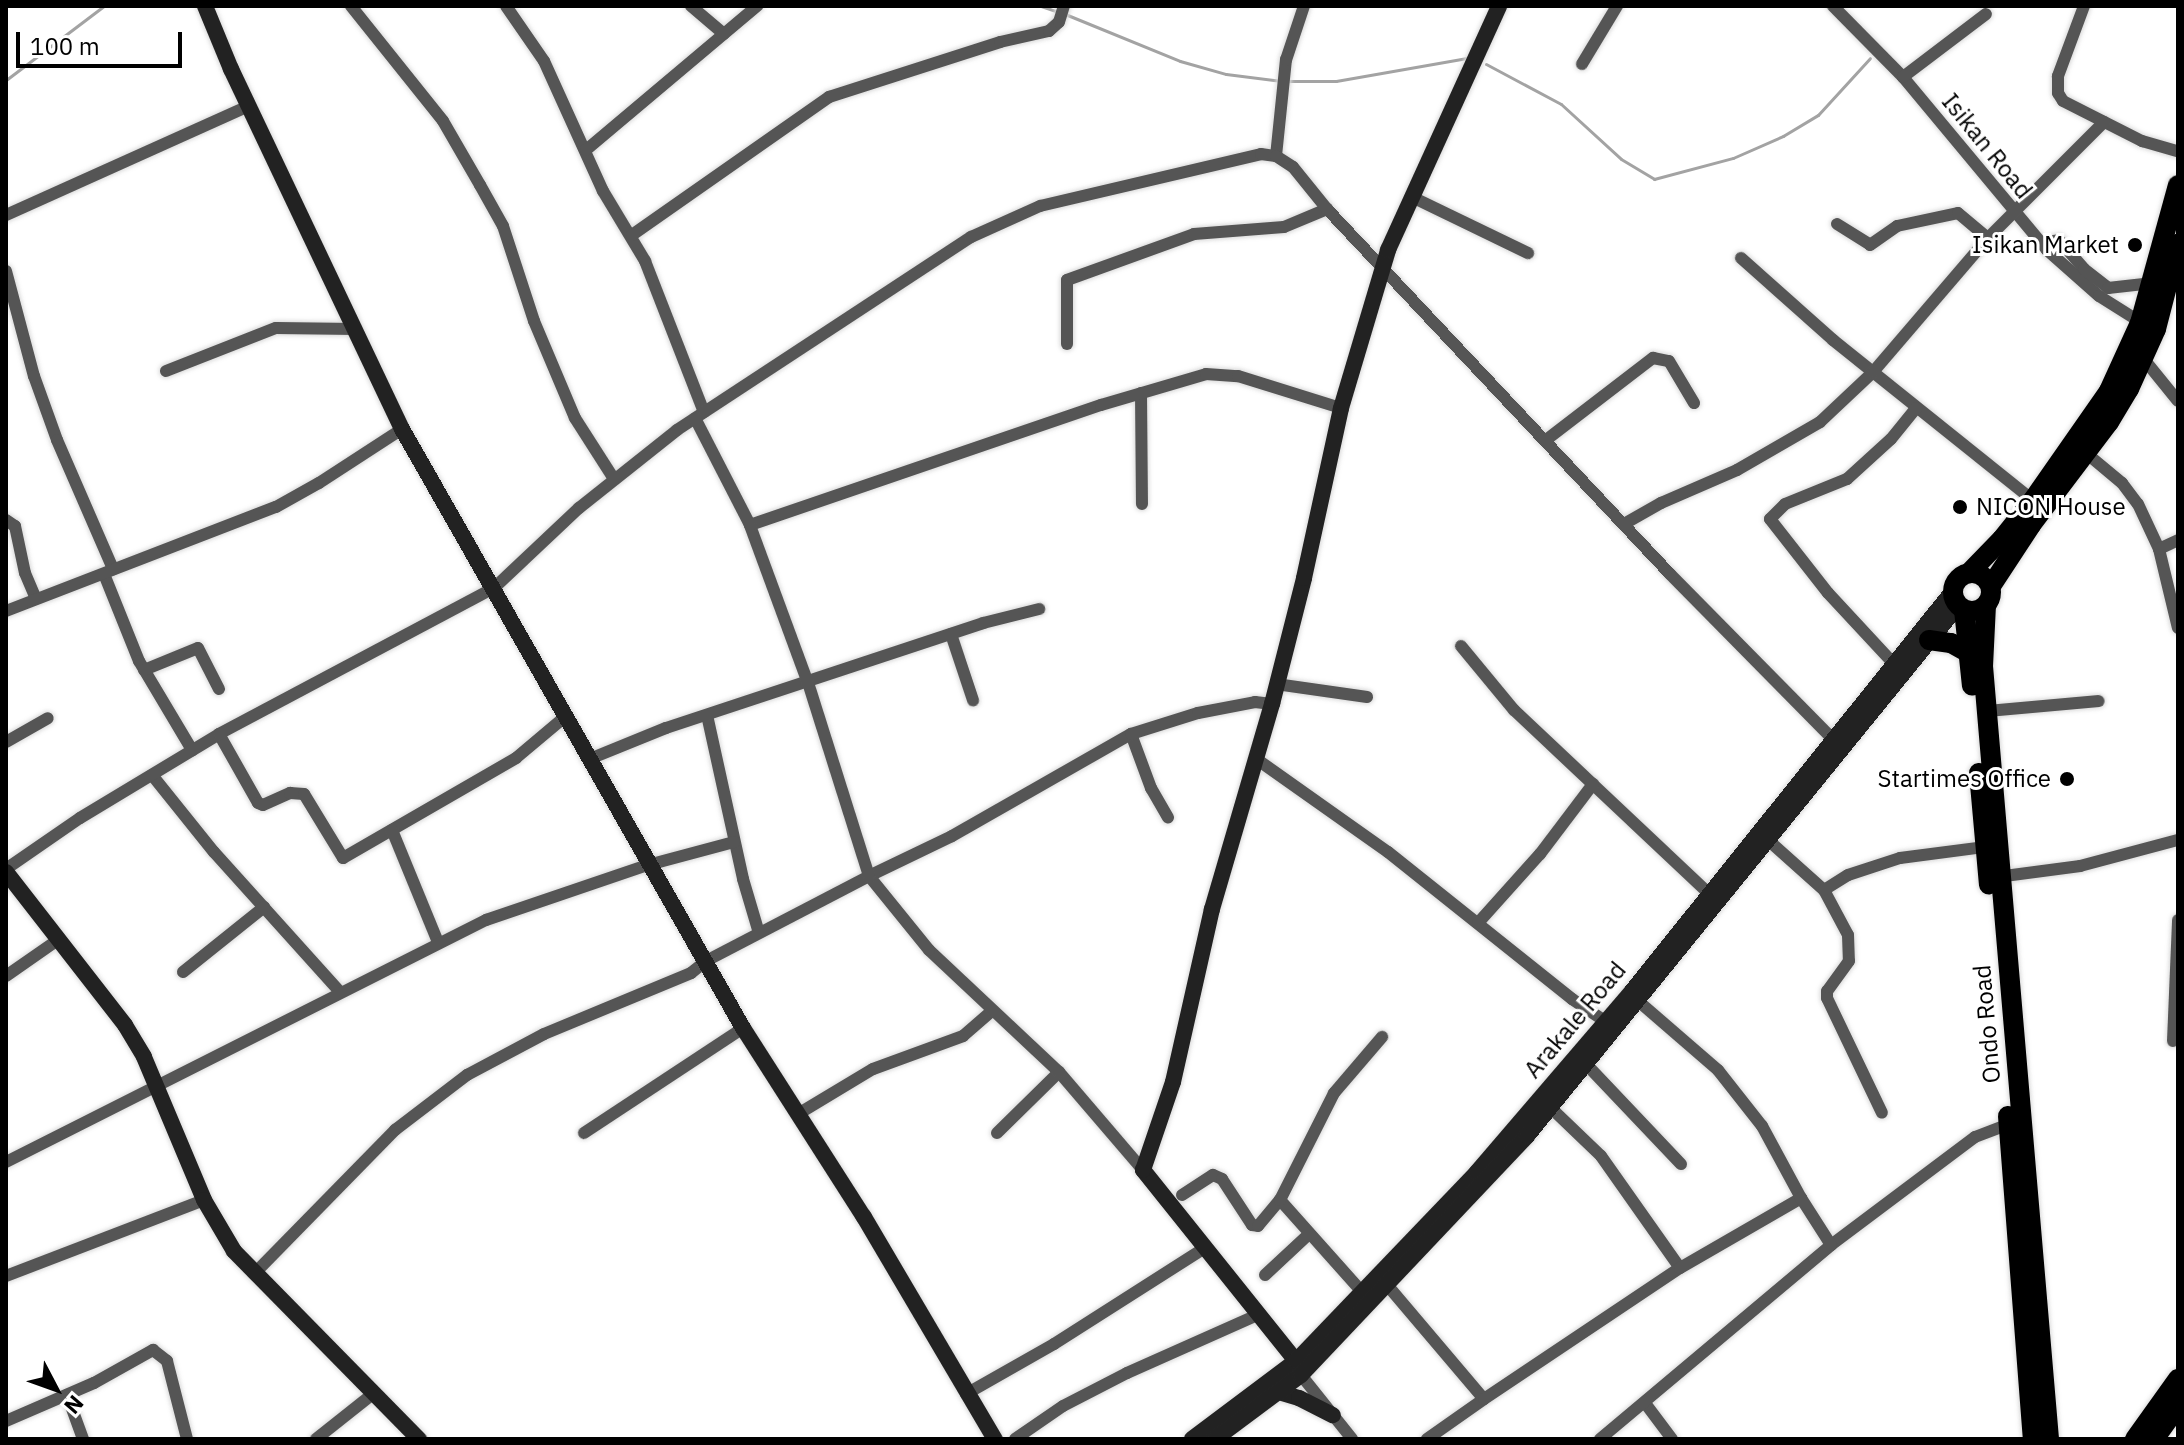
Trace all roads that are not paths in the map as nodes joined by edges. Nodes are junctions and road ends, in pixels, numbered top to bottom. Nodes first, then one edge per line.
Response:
1 (205, 6) edge
2 (351, 6) edge
3 (506, 6) edge
4 (691, 6) edge
5 (757, 6) edge
6 (1304, 6) edge
7 (1617, 6) edge
8 (1833, 6) edge
9 (2084, 6) edge
10 (1064, 7) edge
11 (1494, 7) edge
12 (1986, 14) dead end
13 (724, 34) junction
14 (1582, 64) dead end
15 (1903, 77) junction
16 (249, 106) junction
17 (2104, 122) junction
18 (586, 150) junction
19 (2178, 151) edge
20 (1276, 156) junction
21 (2178, 185) edge
22 (1412, 197) junction
23 (1327, 209) junction
24 (2013, 213) junction
25 (6, 215) edge
26 (1837, 224) dead end
27 (632, 235) junction
28 (1988, 238) junction
29 (2178, 244) edge
30 (2047, 250) junction
31 (1528, 253) dead end
32 (1741, 258) dead end
33 (1383, 268) junction
34 (6, 271) edge
35 (2153, 283) junction
36 (2148, 326) junction
37 (356, 329) junction
38 (1067, 344) dead end
39 (2143, 358) junction
40 (166, 371) dead end
41 (1873, 372) junction
42 (1141, 393) junction
43 (2178, 401) edge
44 (1694, 403) dead end
45 (1341, 408) junction
46 (1916, 408) junction
47 (700, 415) junction
48 (402, 429) junction
49 (1546, 440) junction
50 (2086, 453) junction
51 (614, 479) junction
52 (2033, 500) junction
53 (1142, 504) dead end
54 (6, 520) edge
55 (1624, 524) junction
56 (750, 525) junction
57 (2178, 540) edge
58 (2159, 549) junction
59 (108, 571) junction
60 (1969, 573) junction
61 (494, 588) junction
62 (1988, 596) junction
63 (36, 599) junction
64 (1958, 603) junction
65 (1039, 609) dead end
66 (6, 611) edge
67 (2178, 628) edge
68 (951, 634) junction
69 (1929, 640) junction
70 (1461, 646) dead end
71 (1969, 653) junction
72 (1894, 664) junction
73 (144, 670) junction
74 (808, 683) junction
75 (1276, 684) junction
76 (219, 689) dead end
77 (1367, 697) dead end
78 (973, 700) dead end
79 (2099, 701) dead end
80 (1272, 704) junction
81 (1988, 711) junction
82 (707, 715) junction
83 (566, 716) junction
84 (48, 718) dead end
85 (219, 734) junction
86 (1131, 734) junction
87 (1832, 738) junction
88 (6, 742) edge
89 (192, 750) junction
90 (592, 758) junction
91 (1255, 758) junction
92 (152, 775) junction
93 (1593, 784) junction
94 (1168, 818) dead end
95 (392, 830) junction
96 (1768, 840) junction
97 (2178, 840) edge
98 (734, 842) junction
99 (1985, 847) junction
100 (648, 865) junction
101 (6, 870) edge
102 (869, 876) junction
103 (1995, 877) junction
104 (1824, 890) junction
105 (1708, 893) junction
106 (264, 907) junction
107 (2178, 920) edge
108 (1478, 923) junction
109 (759, 933) junction
110 (59, 939) junction
111 (438, 942) junction
112 (706, 961) junction
113 (183, 972) dead end
114 (6, 976) edge
115 (340, 992) junction
116 (1638, 1001) junction
117 (991, 1012) junction
118 (1610, 1025) junction
119 (743, 1028) junction
120 (1382, 1037) dead end
121 (2173, 1041) dead end
122 (1586, 1064) junction
123 (1059, 1072) junction
124 (158, 1087) junction
125 (1551, 1108) junction
126 (1882, 1113) dead end
127 (798, 1114) junction
128 (2015, 1121) junction
129 (584, 1133) dead end
130 (997, 1133) dead end
131 (6, 1162) edge
132 (1681, 1164) dead end
133 (1143, 1170) junction
134 (1482, 1177) junction
135 (1182, 1195) dead end
136 (1801, 1198) junction
137 (204, 1200) junction
138 (1280, 1200) junction
139 (1309, 1234) junction
140 (1831, 1245) junction
141 (1203, 1249) junction
142 (1680, 1268) junction
143 (254, 1274) junction
144 (1265, 1275) dead end
145 (6, 1276) edge
146 (1388, 1286) junction
147 (1363, 1293) junction
148 (1257, 1315) junction
149 (1298, 1368) junction
150 (2178, 1379) edge
151 (1279, 1392) junction
152 (374, 1393) junction
153 (966, 1394) junction
154 (67, 1395) junction
155 (1484, 1399) junction
156 (1645, 1403) junction
157 (2178, 1406) edge
158 (1333, 1415) junction
159 (6, 1421) edge
160 (2032, 1431) edge
161 (83, 1439) edge
162 (187, 1439) edge
163 (316, 1439) edge
164 (419, 1439) edge
165 (995, 1439) edge
166 (1015, 1439) edge
167 (1192, 1439) edge
168 (1215, 1439) edge
169 (1352, 1439) edge
170 (1427, 1439) edge
171 (1600, 1439) edge
172 (1672, 1439) edge
173 (2049, 1439) edge
174 (2135, 1439) edge
175 (2154, 1439) edge

1 - 16 main road
2 - 51 street
3 - 18 street
4 - 13 street
5 - 13 street
6 - 20 street
7 - 14 street
8 - 15 street, Isikan Road
9 - 17 street
10 - 27 street
11 - 22 main road
12 - 15 street
13 - 18 street
15 - 24 street, Isikan Road
16 - 25 street
16 - 37 main road
17 - 19 street
17 - 24 street
18 - 27 street
20 - 23 street
20 - 47 street
21 - 35 main road
22 - 31 street
22 - 33 main road
23 - 33 street
23 - 38 street
24 - 28 street
24 - 30 street, Isikan Road
26 - 28 street
27 - 47 street
28 - 41 street
29 - 36 main road
30 - 35 street
30 - 36 street, Isikan Road
32 - 41 street
33 - 45 main road
33 - 49 street
34 - 59 street
35 - 36 main road
36 - 39 main road
36 - 52 main road
37 - 40 street
37 - 48 main road
39 - 43 street
39 - 50 main road
41 - 46 street
41 - 55 street
42 - 45 street
42 - 53 street
42 - 56 street
44 - 49 street
45 - 75 main road
46 - 52 street
46 - 72 street
47 - 51 street
47 - 56 street
48 - 59 street
48 - 61 main road
49 - 55 street
50 - 58 street
50 - 62 main road
51 - 61 street
52 - 60 main road
54 - 63 street
55 - 87 street
56 - 74 street
57 - 58 street
58 - 67 street
59 - 63 street
59 - 73 street
60 - 62 main road
60 - 64 main road
61 - 83 main road
61 - 85 street
62 - 64 main road
62 - 81 main road, Ondo Road
63 - 66 street
64 - 69 main road, Arakale Road
64 - 71 main road, Ondo Road
64 - 72 main road, Arakale Road
65 - 68 street
68 - 74 street
68 - 78 street
69 - 71 main road
69 - 96 main road, Arakale Road
70 - 93 street
71 - 99 main road, Ondo Road
72 - 87 main road, Arakale Road
73 - 76 street
73 - 89 street
74 - 82 street
74 - 102 street
75 - 77 street
75 - 80 main road
79 - 81 street
80 - 86 street
80 - 91 main road
81 - 103 main road, Ondo Road
82 - 90 street
82 - 98 street
83 - 90 main road
83 - 95 street
84 - 88 street
85 - 89 street
85 - 95 street
86 - 94 street
86 - 102 street
87 - 105 main road, Arakale Road
89 - 92 street
90 - 100 main road
91 - 108 street
91 - 133 main road
92 - 101 street
92 - 106 street
93 - 105 street
93 - 108 street
95 - 111 street
96 - 104 street
96 - 116 main road, Arakale Road
97 - 103 street
98 - 100 street
98 - 109 street
99 - 103 main road, Ondo Road
99 - 104 street
100 - 111 street
100 - 112 main road
101 - 110 main road
102 - 109 street
102 - 117 street
103 - 128 main road, Ondo Road
104 - 126 street
105 - 118 main road, Arakale Road
106 - 113 street
106 - 115 street
107 - 121 street
108 - 118 street
109 - 112 street
110 - 114 street
110 - 124 main road
111 - 115 street
112 - 119 main road
112 - 143 street
115 - 124 street
116 - 118 main road, Arakale Road
116 - 136 street
117 - 123 street
117 - 127 street
118 - 122 main road, Arakale Road
118 - 134 main road, Arakale Road
119 - 127 main road
119 - 129 street
120 - 138 street
122 - 125 main road, Arakale Road
122 - 132 street
123 - 130 street
123 - 133 street
124 - 131 street
124 - 137 main road
125 - 134 main road, Arakale Road
125 - 142 street
127 - 153 main road
128 - 140 street
128 - 160 main road, Ondo Road
128 - 173 main road, Ondo Road
133 - 141 main road
134 - 146 main road, Arakale Road
134 - 147 main road, Arakale Road
135 - 138 street
136 - 140 street
136 - 142 street
137 - 143 main road
137 - 145 street
138 - 139 street
139 - 144 street
139 - 147 street
140 - 156 street
141 - 148 main road
141 - 153 street
142 - 155 street
143 - 152 main road
146 - 149 main road, Arakale Road
146 - 155 street
147 - 149 main road, Arakale Road
148 - 149 main road
148 - 166 street
149 - 151 main road, Arakale Road
149 - 158 street
149 - 167 main road, Arakale Road
150 - 174 main road
151 - 158 main road
151 - 168 main road, Arakale Road
152 - 163 street
152 - 164 main road
153 - 165 main road
154 - 159 street
154 - 161 street
154 - 162 street
155 - 170 street
156 - 171 street
156 - 172 street
157 - 175 main road
158 - 169 street

